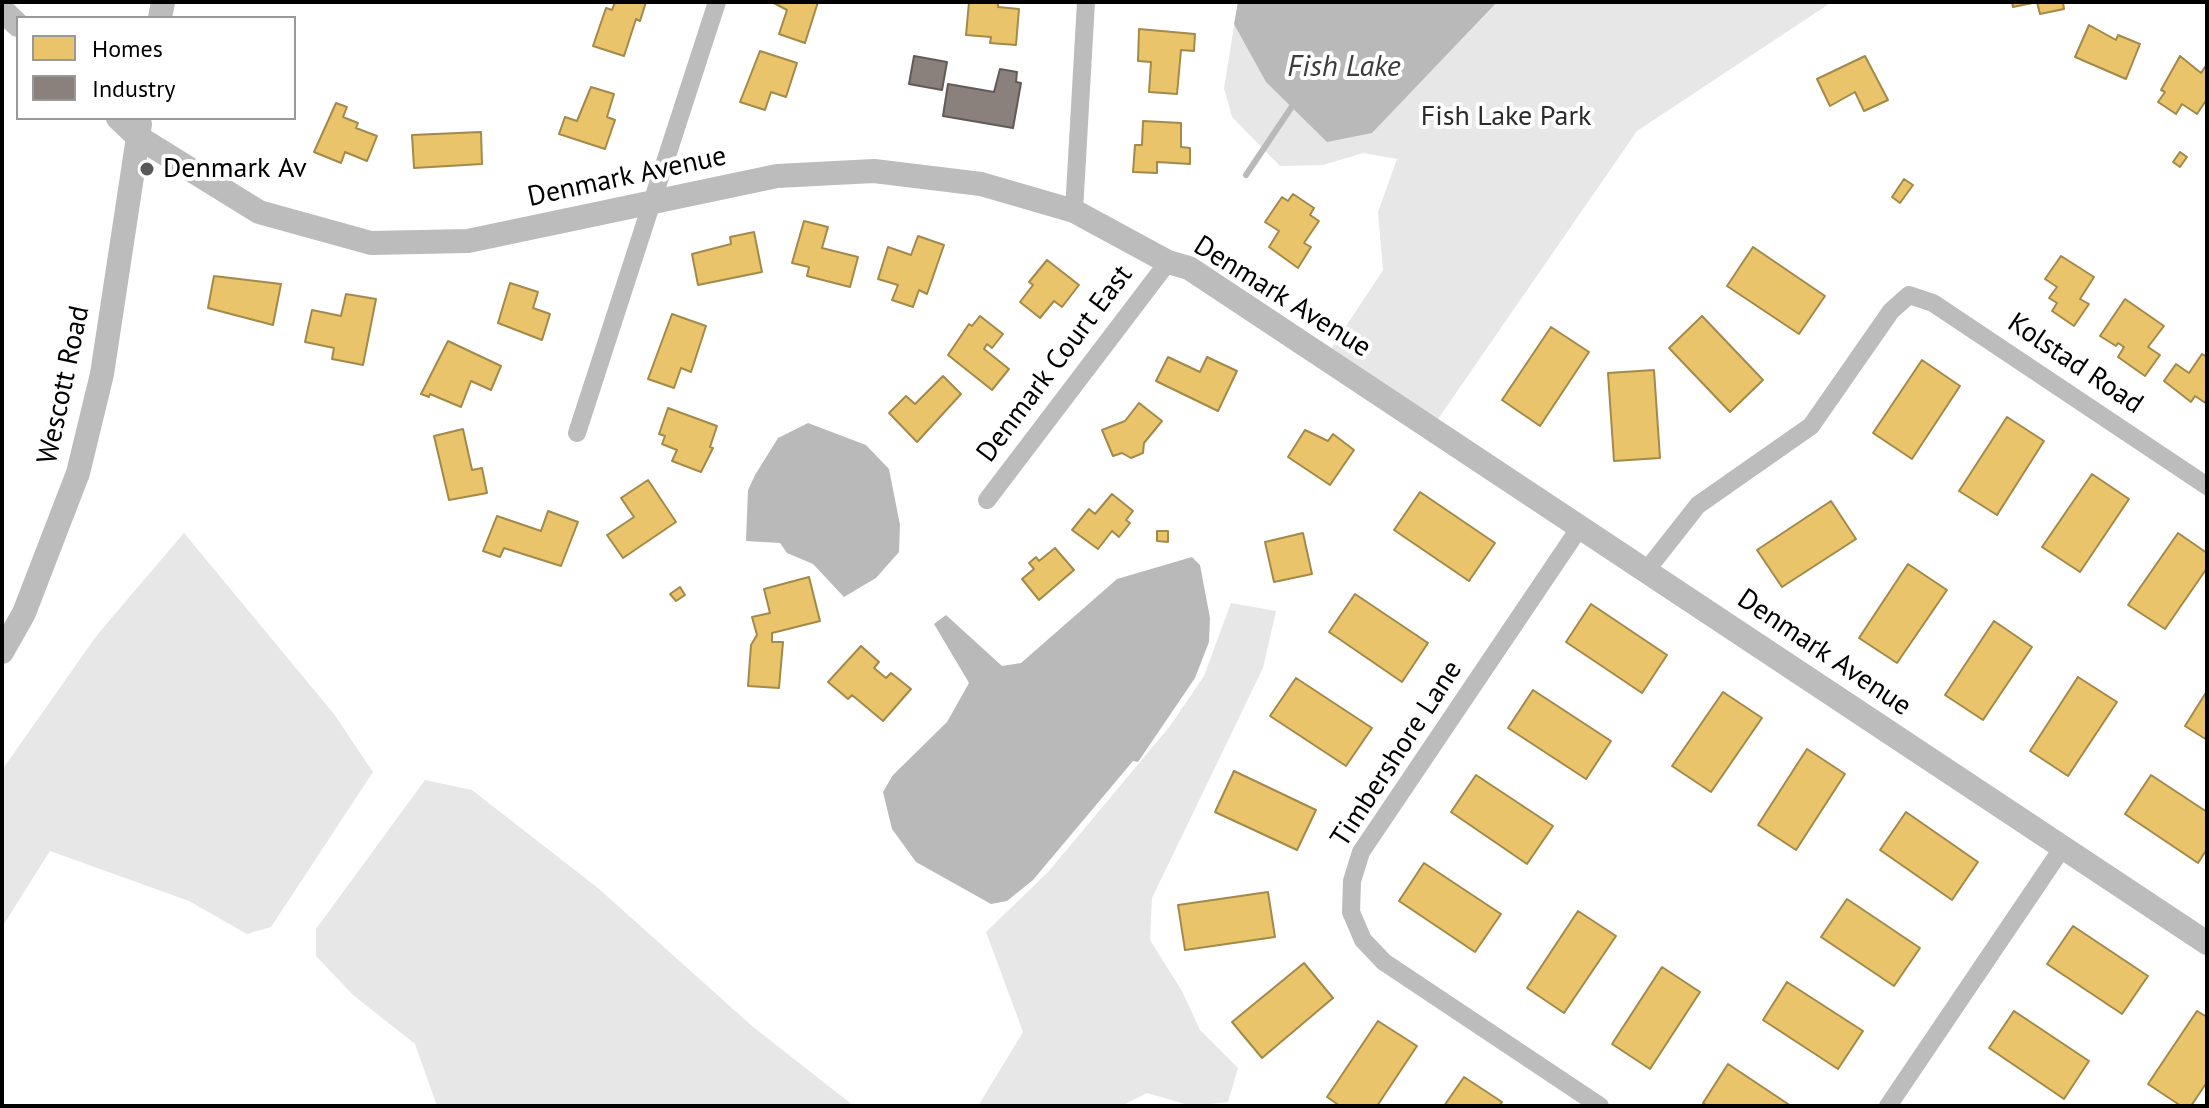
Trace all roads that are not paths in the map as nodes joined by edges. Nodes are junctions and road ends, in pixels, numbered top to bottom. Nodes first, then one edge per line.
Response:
1 (717, 2) edge
2 (1086, 2) edge
3 (139, 128) edge
4 (652, 201) junction
5 (1074, 211) junction
6 (1168, 262) junction
7 (577, 433) dead end
8 (2207, 486) edge
9 (987, 500) dead end
10 (1580, 527) junction
11 (1646, 571) junction
12 (2, 652) edge
13 (2063, 847) junction
14 (2207, 943) edge
15 (1600, 1106) edge
16 (1888, 1106) edge

1 - 4 street
2 - 5 street
3 - 4 street, Denmark Avenue
3 - 12 street, Wescott Road
4 - 5 street, Denmark Avenue
4 - 7 street
5 - 6 street, Denmark Avenue
6 - 9 street, Denmark Court East
6 - 10 street, Denmark Avenue
8 - 11 street, Kolstad Road
10 - 11 street, Denmark Avenue
10 - 15 street, Timbershore Lane
11 - 13 street, Denmark Avenue
13 - 14 street, Denmark Avenue
13 - 16 street

